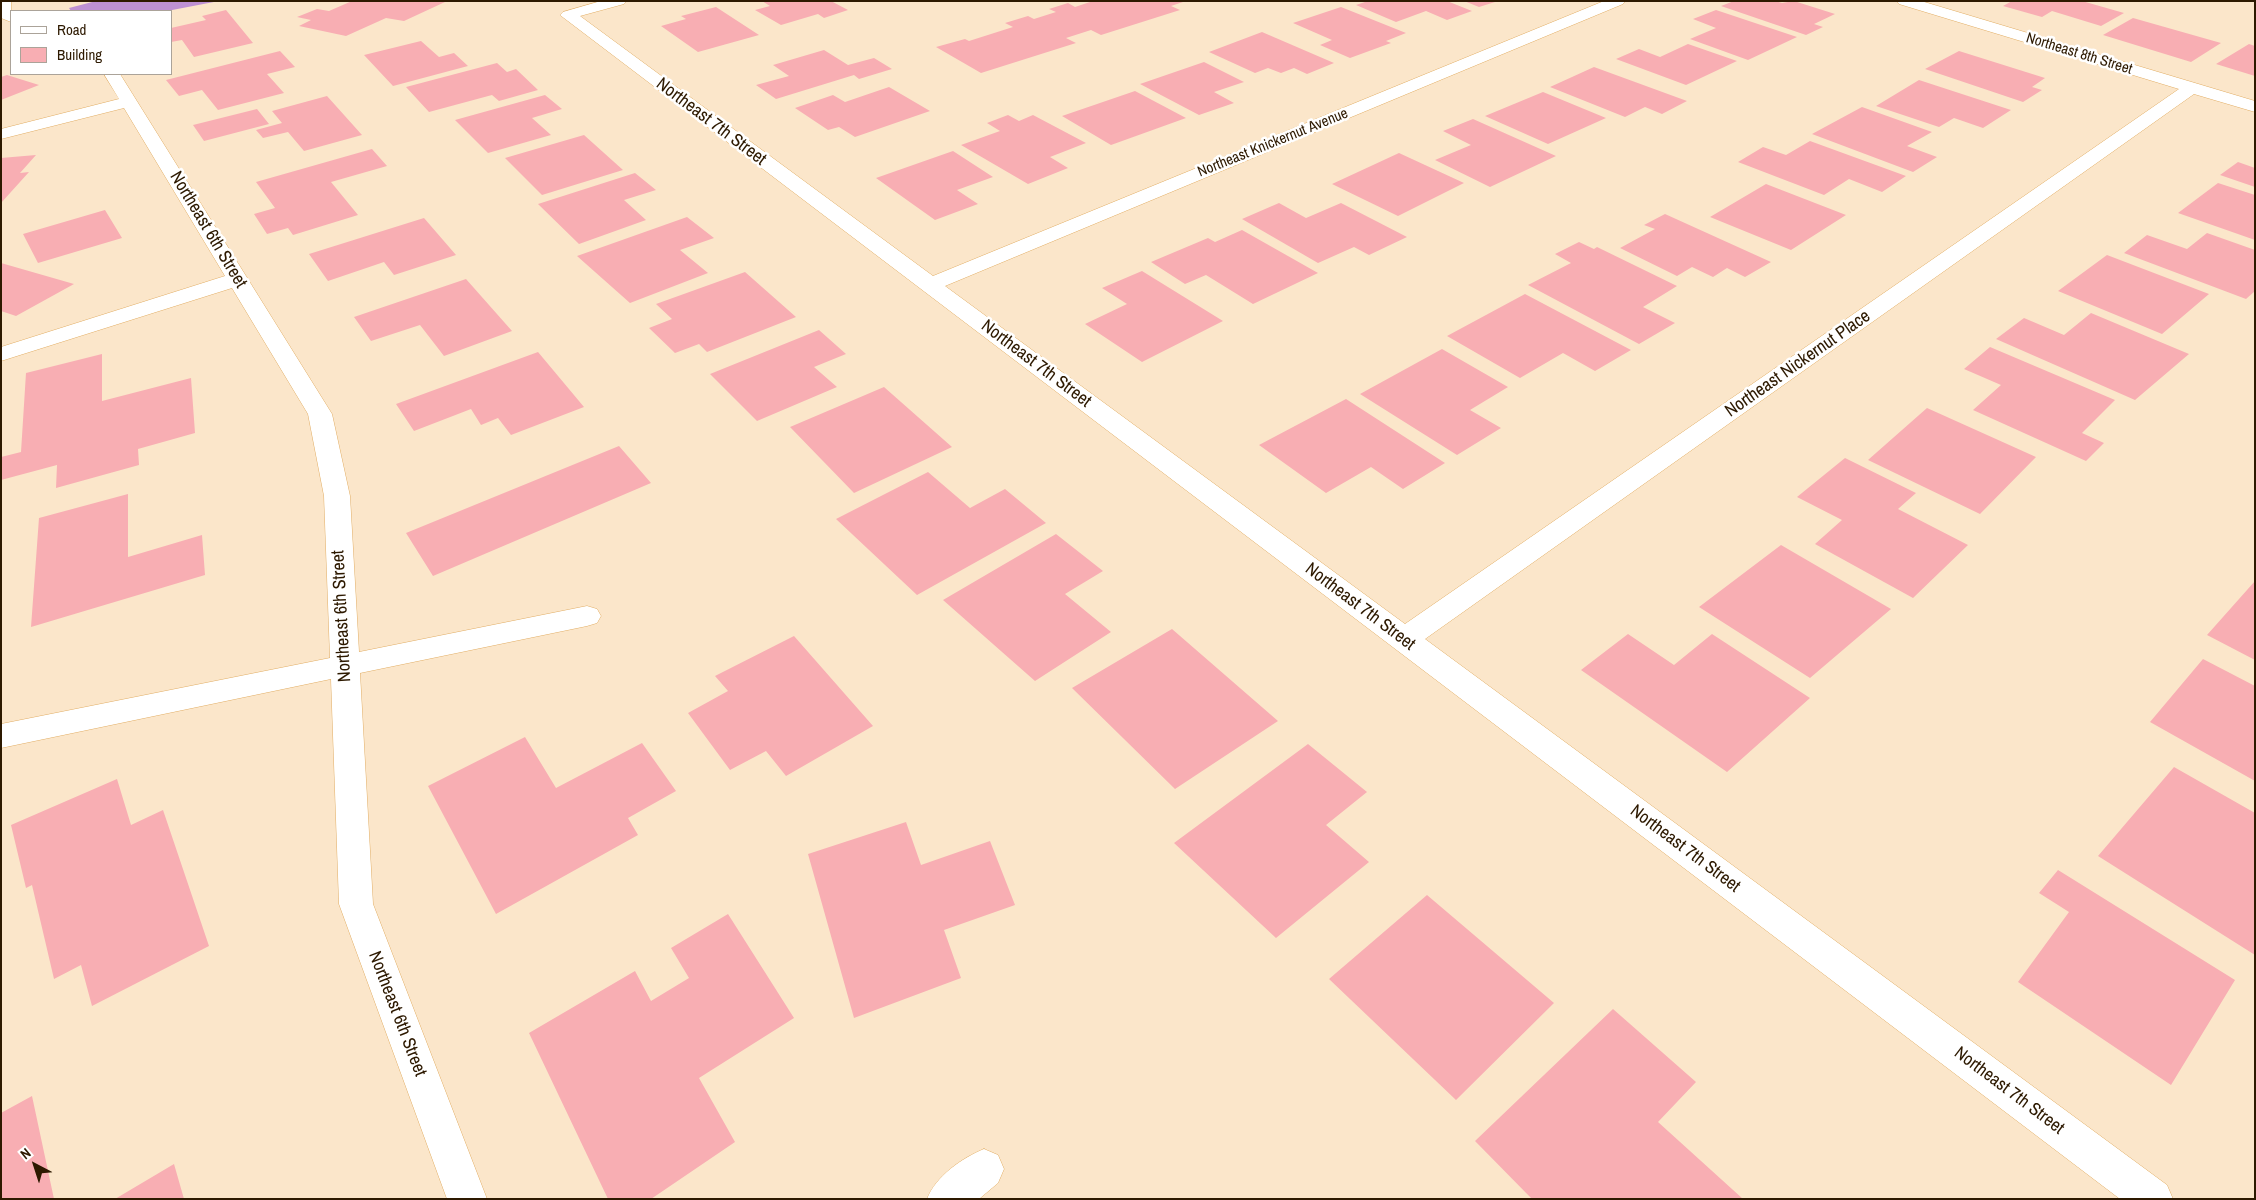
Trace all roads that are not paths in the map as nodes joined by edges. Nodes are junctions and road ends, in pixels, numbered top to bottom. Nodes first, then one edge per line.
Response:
1 (4, 1) edge
2 (619, 1) edge
3 (1618, 1) edge
4 (1904, 1) edge
5 (10, 17) edge
6 (113, 75) edge
7 (2192, 88) junction
8 (129, 102) junction
9 (2255, 107) edge
10 (1, 134) edge
11 (238, 279) junction
12 (929, 285) junction
13 (1, 354) edge
14 (587, 616) dead end
15 (1404, 639) junction
16 (345, 666) junction
17 (1, 736) edge
18 (984, 1169) dead end
19 (467, 1199) edge
20 (947, 1199) edge
21 (2153, 1199) edge

1 - 5 street
2 - 12 street, Northeast 7th Street
3 - 12 street, Northeast Knickernut Avenue
4 - 7 street, Northeast 8th Street
6 - 8 street, Northeast 6th Street
7 - 9 street, Northeast 8th Street
7 - 15 street, Northeast Nickernut Place
8 - 10 street
8 - 11 street, Northeast 6th Street
11 - 13 street
11 - 16 street, Northeast 6th Street
12 - 15 street, Northeast 7th Street
14 - 16 street
15 - 21 street, Northeast 7th Street
16 - 17 street
16 - 19 street, Northeast 6th Street
18 - 20 street

